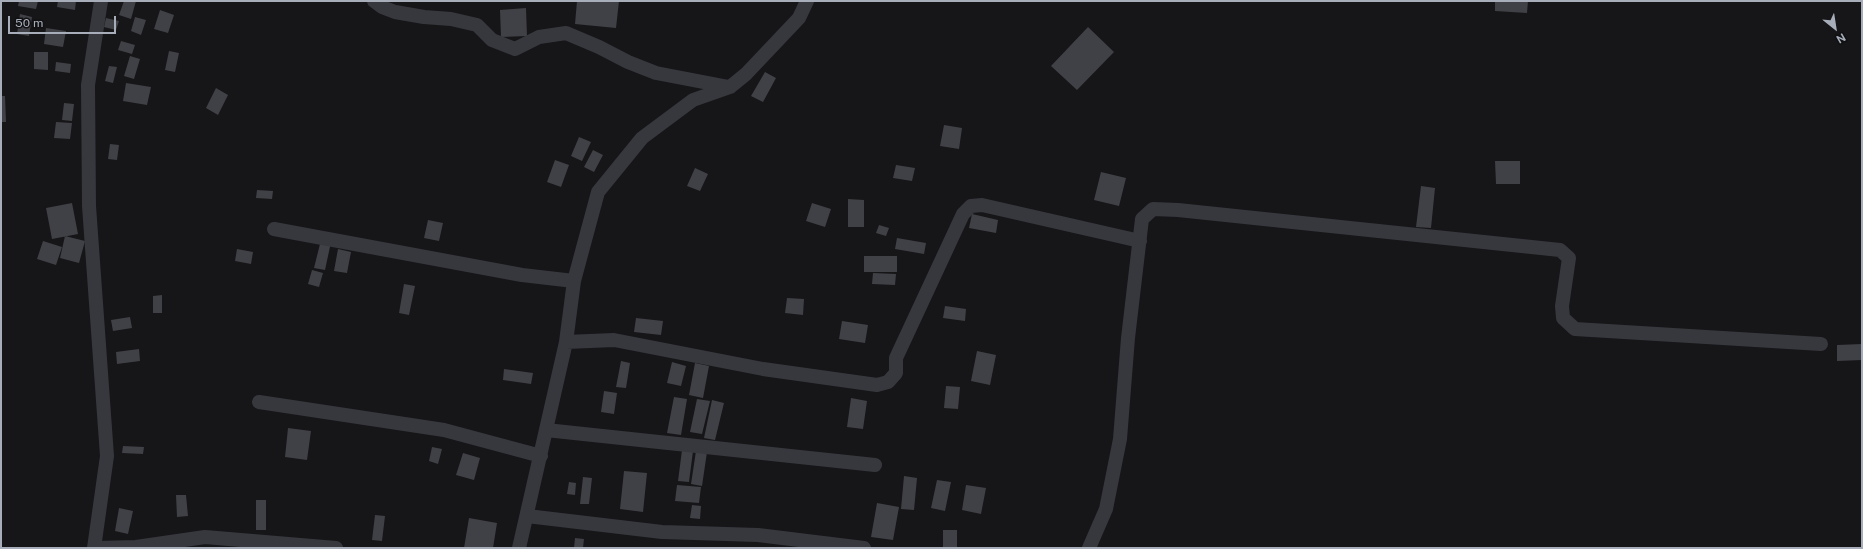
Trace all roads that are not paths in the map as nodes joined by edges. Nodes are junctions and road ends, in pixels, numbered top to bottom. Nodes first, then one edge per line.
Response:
1 (101, 1) edge
2 (374, 1) edge
3 (806, 1) edge
4 (730, 87) junction
5 (274, 229) dead end
6 (1140, 241) junction
7 (574, 281) junction
8 (566, 342) junction
9 (1821, 344) dead end
10 (259, 402) dead end
11 (546, 430) junction
12 (541, 456) junction
13 (875, 465) dead end
14 (527, 516) junction
15 (96, 548) edge
16 (336, 548) edge
17 (519, 548) edge
18 (864, 548) edge
19 (1089, 548) edge

1 - 15 street
2 - 4 street
3 - 4 street
4 - 7 street
5 - 7 street
6 - 8 street
6 - 9 street
6 - 19 street
7 - 8 street
8 - 11 street
10 - 12 street
11 - 12 street
11 - 13 street
12 - 14 street
14 - 17 street
14 - 18 street
15 - 16 street

